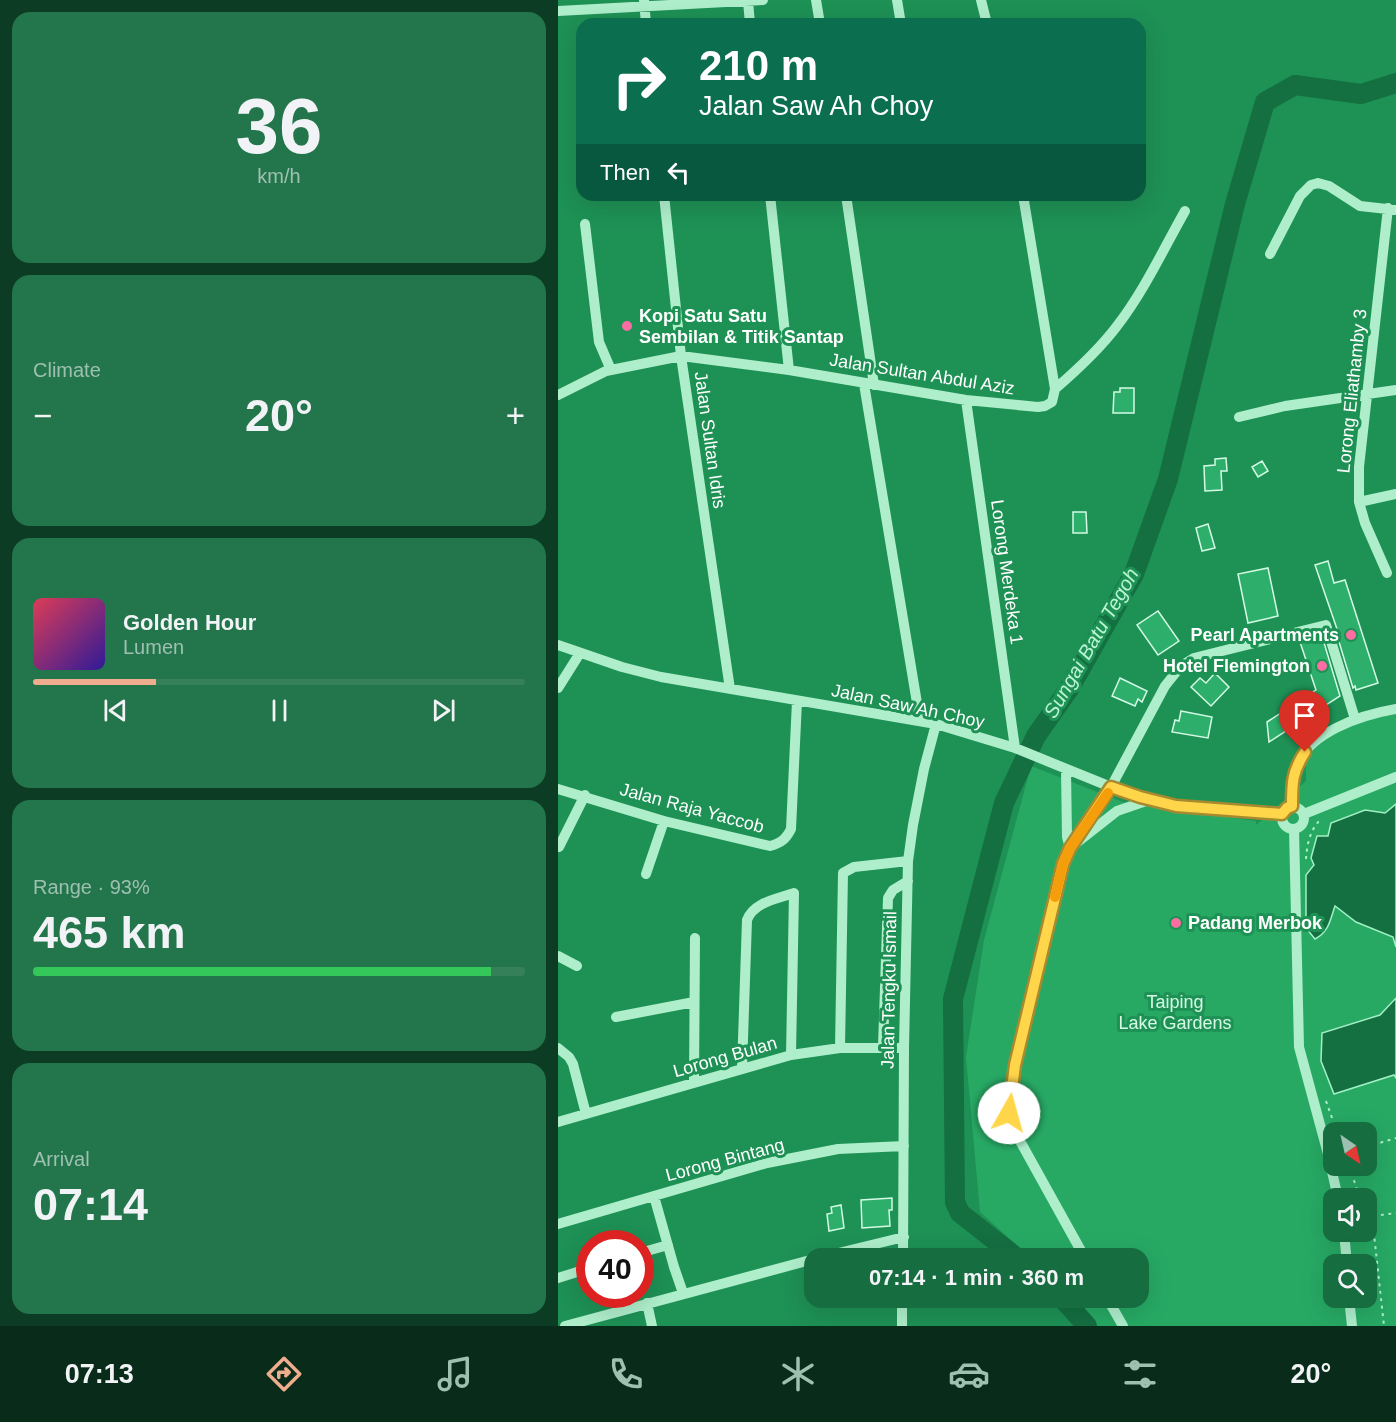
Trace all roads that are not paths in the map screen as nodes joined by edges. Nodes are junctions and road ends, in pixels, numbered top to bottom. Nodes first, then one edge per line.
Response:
1 (763, 0) edge
2 (816, 0) edge
3 (897, 0) edge
4 (981, 0) edge
5 (748, 1) edge
6 (644, 3) edge
7 (558, 11) edge
8 (645, 18) edge
9 (749, 18) edge
10 (819, 18) edge
11 (900, 18) edge
12 (986, 18) edge
13 (665, 201) edge
14 (771, 201) edge
15 (847, 201) edge
16 (1024, 201) edge
17 (1392, 209) edge
18 (1185, 211) dead end
19 (585, 224) dead end
20 (1270, 254) dead end
21 (681, 356) junction
22 (612, 370) junction
23 (789, 370) junction
24 (869, 384) junction
25 (1055, 389) junction
26 (1396, 390) edge
27 (1368, 393) junction
28 (558, 395) edge
29 (966, 400) junction
30 (1239, 417) dead end
31 (1396, 494) edge
32 (1359, 502) junction
33 (1387, 573) dead end
34 (558, 645) edge
35 (580, 653) junction
36 (558, 688) edge
37 (730, 689) junction
38 (797, 701) junction
39 (1396, 710) edge
40 (1355, 719) junction
41 (920, 721) junction
42 (936, 724) junction
43 (1018, 750) junction
44 (1066, 770) junction
45 (1396, 777) edge
46 (1111, 787) junction
47 (558, 789) edge
48 (585, 795) junction
49 (1149, 800) junction
50 (1292, 806) junction
51 (1282, 814) junction
52 (1304, 814) junction
53 (664, 821) junction
54 (1294, 829) junction
55 (558, 847) edge
56 (1070, 848) junction
57 (908, 861) junction
58 (646, 874) dead end
59 (908, 881) junction
60 (695, 938) dead end
61 (558, 956) edge
62 (577, 966) dead end
63 (694, 1002) junction
64 (616, 1017) dead end
65 (883, 1047) junction
66 (558, 1048) edge
67 (840, 1048) junction
68 (904, 1048) junction
69 (791, 1055) junction
70 (742, 1068) junction
71 (694, 1082) junction
72 (586, 1114) junction
73 (558, 1122) edge
74 (904, 1146) junction
75 (1336, 1188) edge
76 (654, 1196) junction
77 (558, 1224) edge
78 (903, 1237) junction
79 (668, 1245) junction
80 (860, 1248) edge
81 (903, 1248) edge
82 (1080, 1248) edge
83 (654, 1250) edge
84 (804, 1262) edge
85 (576, 1272) edge
86 (558, 1278) edge
87 (683, 1293) junction
88 (654, 1301) edge
89 (629, 1308) edge
90 (648, 1308) edge
91 (902, 1308) edge
92 (1113, 1308) edge
93 (1350, 1308) edge
94 (565, 1326) edge
95 (652, 1326) edge
96 (902, 1326) edge
97 (1123, 1326) edge
98 (1352, 1326) edge

1 - 5 street
2 - 10 street
3 - 11 street
4 - 12 street
5 - 6 street
5 - 9 street
6 - 7 street
6 - 8 street
13 - 21 street, Jalan Sultan Idris
14 - 23 street
15 - 24 street
16 - 25 street
17 - 20 street
17 - 27 street, Lorong Eliathamby 3
18 - 25 street
19 - 22 street
21 - 22 street, Jalan Sultan Abdul Aziz
21 - 23 street, Jalan Sultan Abdul Aziz
21 - 37 street, Jalan Sultan Idris
22 - 28 street, Jalan Sultan Abdul Aziz
23 - 24 street, Jalan Sultan Abdul Aziz
24 - 29 street, Jalan Sultan Abdul Aziz
24 - 41 street
25 - 29 street, Jalan Sultan Abdul Aziz
26 - 27 street
27 - 30 street
27 - 32 street, Lorong Eliathamby 3
29 - 43 street, Lorong Merdeka 1
31 - 32 street
32 - 33 street, Lorong Eliathamby 3
34 - 35 street, Jalan Saw Ah Choy
35 - 36 street
35 - 37 street, Jalan Saw Ah Choy
37 - 38 street, Jalan Saw Ah Choy
38 - 41 street, Jalan Saw Ah Choy
38 - 53 street, Jalan Raja Yaccob
39 - 40 street
40 - 46 street
40 - 50 street
41 - 42 street, Jalan Saw Ah Choy
42 - 43 street, Jalan Saw Ah Choy
42 - 57 street, Jalan Tengku Ismail
43 - 44 street, Jalan Saw Ah Choy
44 - 46 street, Jalan Saw Ah Choy
44 - 56 street
45 - 52 street
46 - 49 street, Jalan Saw Ah Choy
46 - 56 street
47 - 48 street, Jalan Raja Yaccob
48 - 53 street, Jalan Raja Yaccob
48 - 55 street
49 - 51 street, Jalan Saw Ah Choy
49 - 56 street
50 - 51 street
50 - 52 street
51 - 54 street
52 - 54 street
53 - 58 street
54 - 75 street
56 - 82 street
57 - 59 street, Jalan Tengku Ismail
57 - 67 street
59 - 65 street
59 - 68 street, Jalan Tengku Ismail
60 - 63 street
61 - 62 street
63 - 64 street
63 - 71 street
65 - 67 street, Lorong Bulan
65 - 68 street, Lorong Bulan
66 - 72 street
67 - 69 street, Lorong Bulan
68 - 74 street, Jalan Tengku Ismail
69 - 70 street, Lorong Bulan
69 - 70 street
70 - 71 street, Lorong Bulan
71 - 72 street, Lorong Bulan
72 - 73 street, Lorong Bulan
74 - 76 street, Lorong Bintang
74 - 78 street, Jalan Tengku Ismail
76 - 77 street, Lorong Bintang
76 - 79 street
78 - 80 street
78 - 81 street, Jalan Tengku Ismail
79 - 83 street
79 - 87 street
84 - 87 street
85 - 86 street
87 - 88 street
89 - 94 street
90 - 95 street
91 - 96 street
92 - 97 street
93 - 98 street

